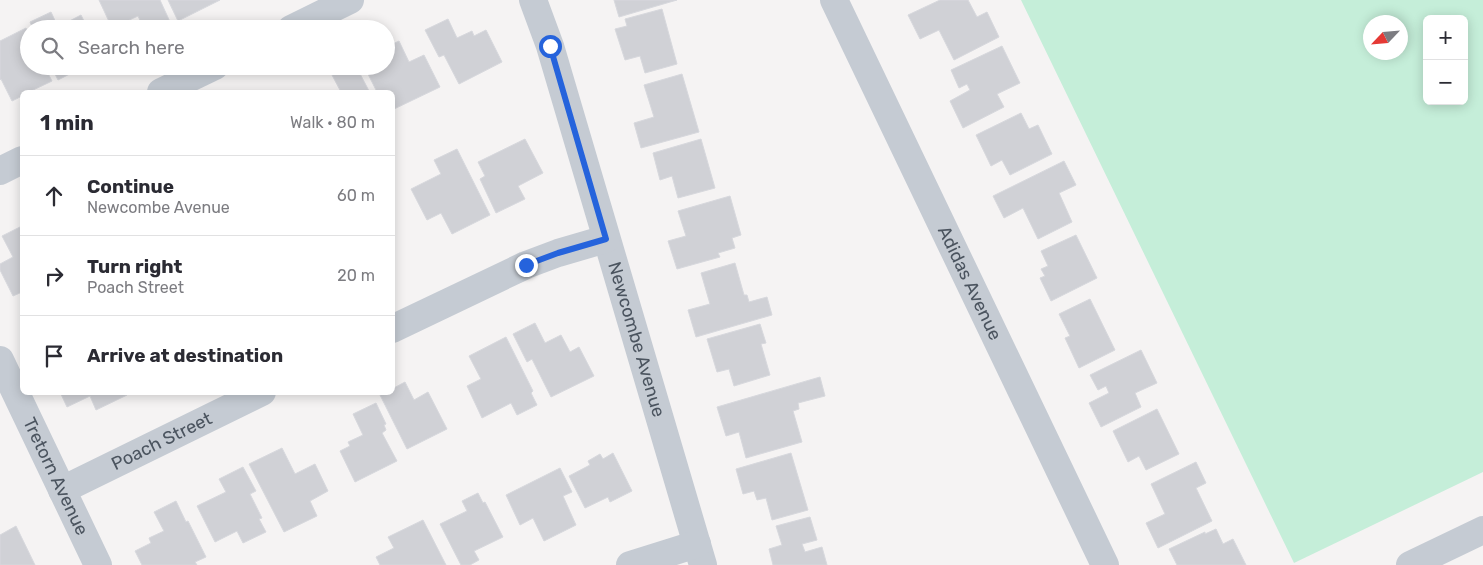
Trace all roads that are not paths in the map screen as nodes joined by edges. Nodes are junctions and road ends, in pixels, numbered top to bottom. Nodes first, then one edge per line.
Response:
1 (350, 0) edge
2 (533, 0) edge
3 (834, 0) edge
4 (310, 20) edge
5 (196, 75) edge
6 (165, 90) edge
7 (20, 161) edge
8 (0, 171) edge
9 (606, 239) junction
10 (395, 328) edge
11 (0, 360) edge
12 (256, 395) edge
13 (62, 490) junction
14 (1483, 530) edge
15 (700, 555) edge
16 (98, 565) edge
17 (630, 565) edge
18 (1105, 565) edge
19 (1410, 565) edge

1 - 4 street
2 - 9 street, Newcombe Avenue
3 - 18 street, Adidas Avenue
5 - 6 street
7 - 8 street
9 - 10 street
9 - 15 street, Newcombe Avenue
11 - 13 street, Tretorn Avenue
12 - 13 street, Poach Street
13 - 16 street, Tretorn Avenue
14 - 19 street
15 - 17 street

